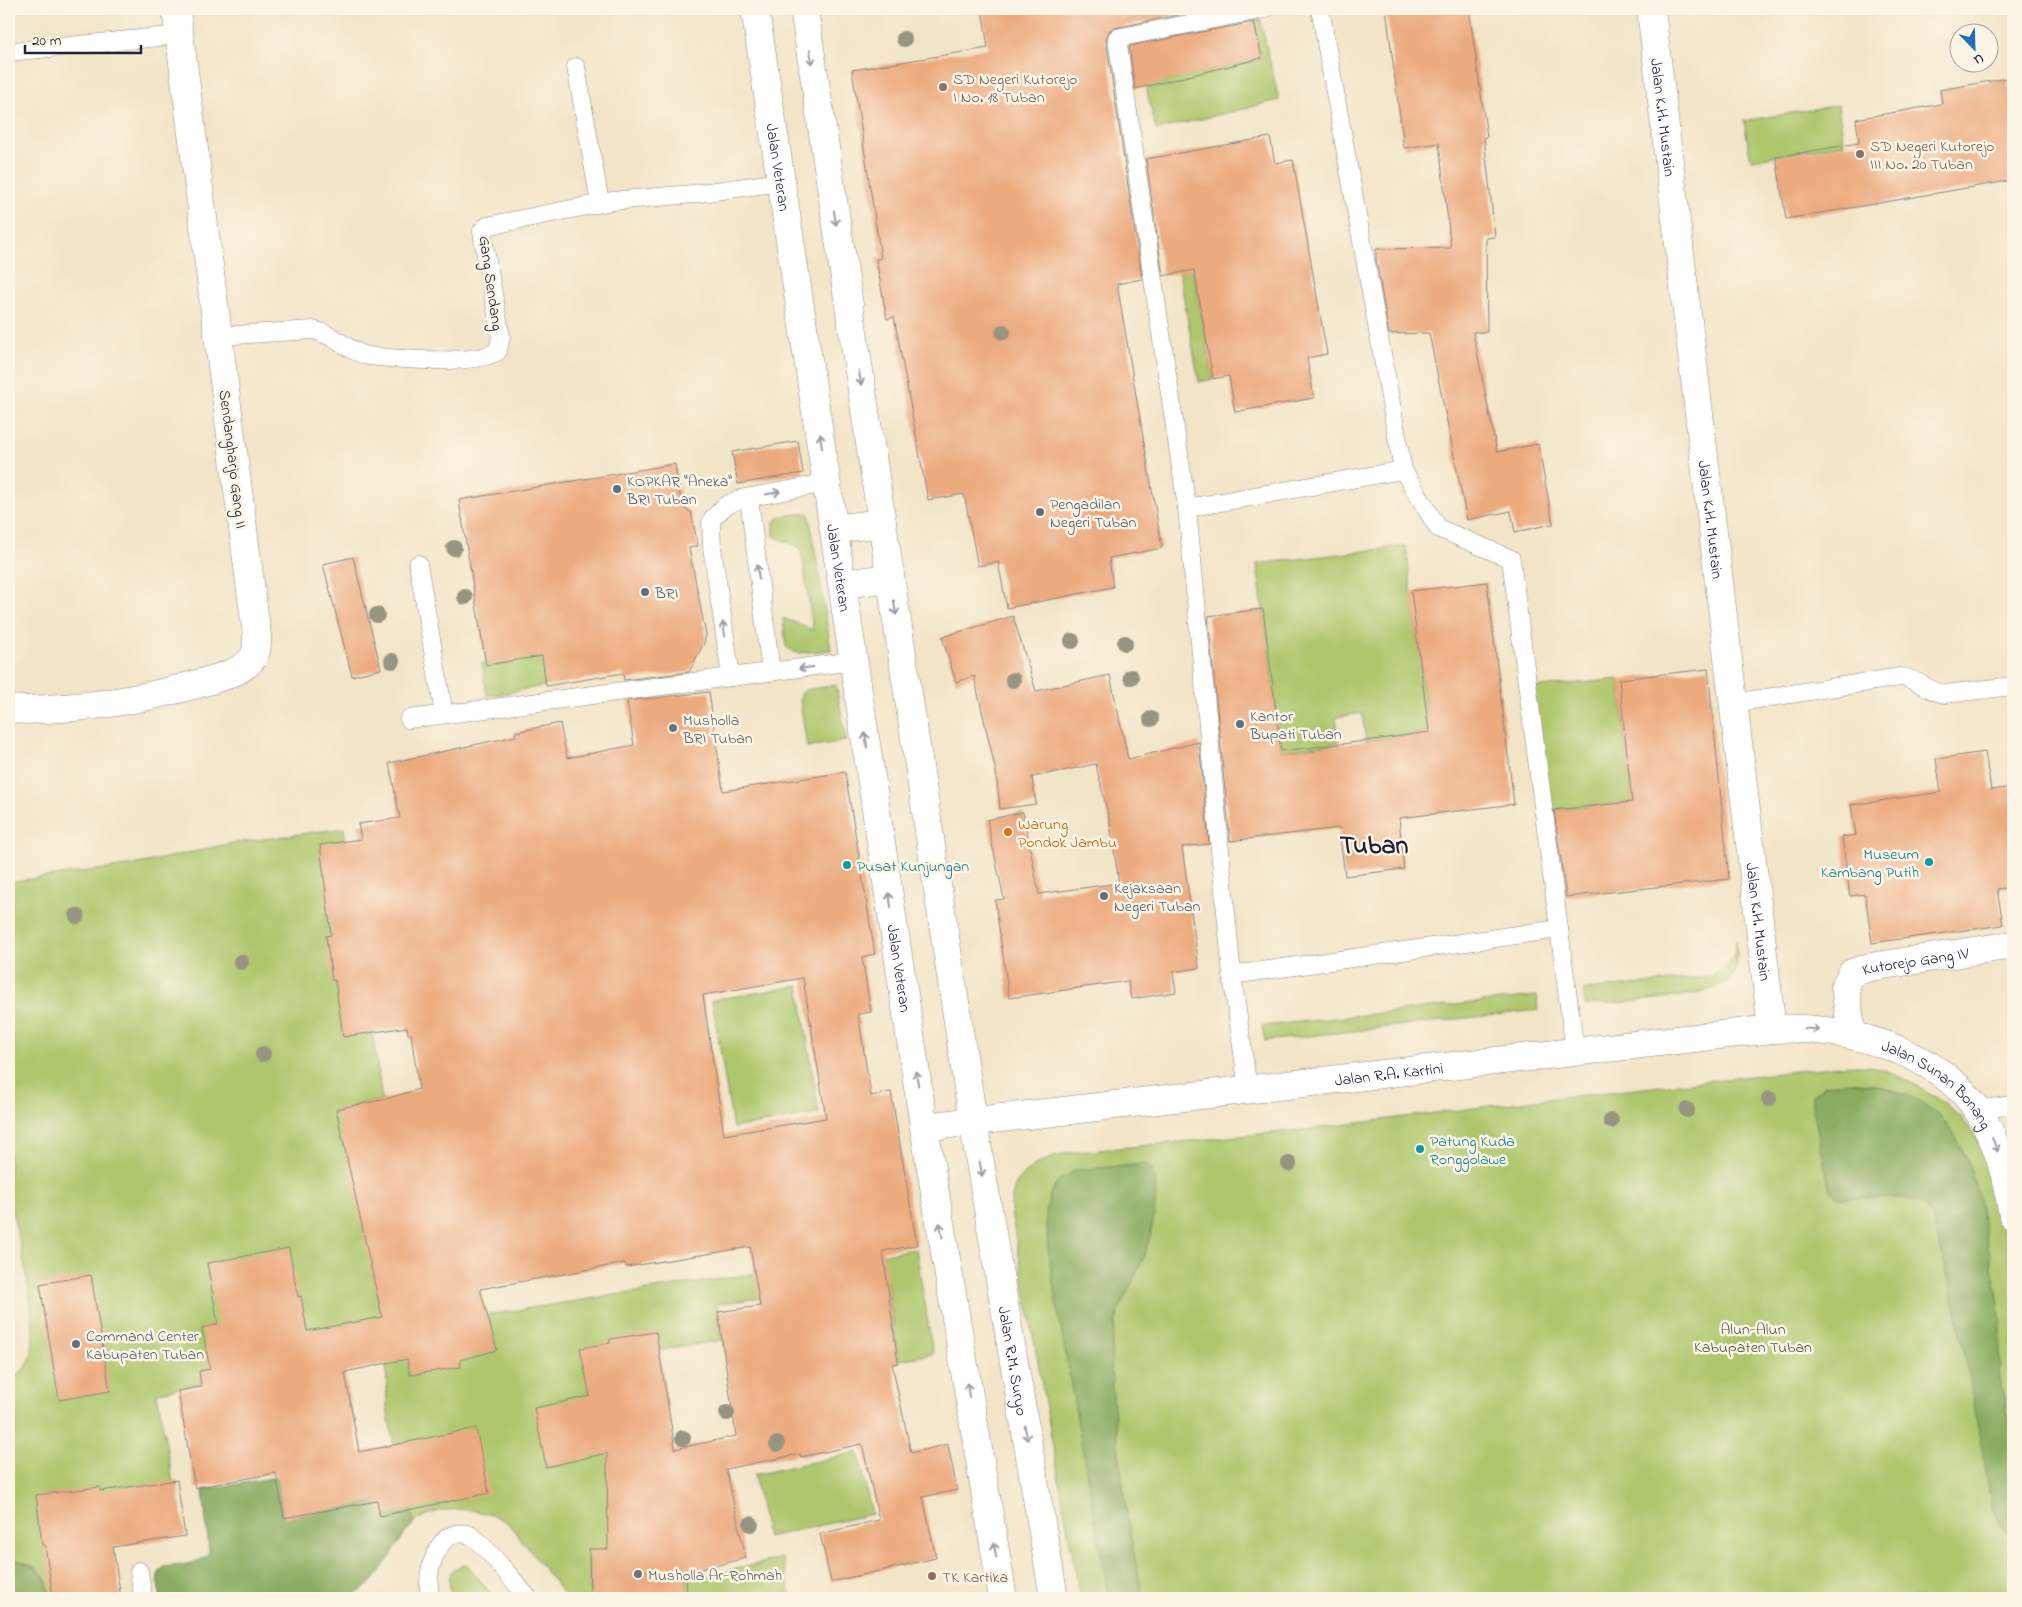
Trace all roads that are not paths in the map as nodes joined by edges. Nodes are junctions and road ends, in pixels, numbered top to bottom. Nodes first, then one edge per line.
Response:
1 (176, 9) edge
2 (756, 9) edge
3 (804, 9) edge
4 (1265, 9) edge
5 (1320, 9) edge
6 (1651, 9) edge
7 (179, 35) junction
8 (9, 52) edge
9 (576, 67) dead end
10 (781, 182) junction
11 (600, 203) junction
12 (218, 336) junction
13 (1403, 470) junction
14 (827, 483) junction
15 (748, 498) junction
16 (1187, 508) junction
17 (882, 523) junction
18 (834, 529) junction
19 (418, 564) dead end
20 (890, 578) junction
21 (843, 584) junction
22 (854, 662) junction
23 (771, 672) junction
24 (731, 677) junction
25 (2013, 686) edge
26 (1733, 703) junction
27 (9, 709) edge
28 (444, 714) junction
29 (409, 719) dead end
30 (1559, 929) junction
31 (2013, 945) edge
32 (1232, 975) junction
33 (1772, 1029) junction
34 (1852, 1035) junction
35 (1575, 1052) junction
36 (1248, 1090) junction
37 (2013, 1105) edge
38 (1978, 1110) junction
39 (973, 1121) junction
40 (924, 1126) junction
41 (2013, 1216) edge
42 (139, 1570) dead end
43 (143, 1598) edge
44 (430, 1598) edge
45 (528, 1598) edge
46 (1002, 1598) edge
47 (1054, 1598) edge

1 - 7 street, Sendangharjo Gang II
2 - 10 street, Jalan Veteran
3 -> 17 street
4 - 16 lane
5 - 13 lane
6 - 26 street, Jalan K.H. Mustain
7 - 8 lane
7 - 12 street, Sendangharjo Gang II
9 - 11 lane
10 - 11 lane, Gang Sendang
14 -> 10 street, Jalan Veteran
11 - 12 lane, Gang Sendang
12 - 27 street, Sendangharjo Gang II
13 - 16 lane
13 - 30 lane
15 -> 14 lane
14 - 18 street, Jalan Veteran
23 -> 15 lane
24 -> 15 lane
16 - 32 lane
17 - 18 street
17 - 20 street
18 - 21 street, Jalan Veteran
19 - 28 lane
20 - 21 street
20 -> 39 street
21 - 22 street, Jalan Veteran
22 -> 23 lane
40 -> 22 street, Jalan Veteran
23 - 24 lane
24 - 28 lane
25 - 26 lane
26 - 33 street, Jalan K.H. Mustain
28 - 29 lane
30 - 32 lane
30 - 35 lane
31 - 34 street, Kutorejo Gang IV
32 - 36 lane
33 -> 34 street, Jalan R.A. Kartini
33 - 35 street, Jalan R.A. Kartini
34 - 38 street, Jalan Sunan Bonang
35 - 36 street, Jalan R.A. Kartini
36 - 39 street, Jalan R.A. Kartini
37 - 38 lane
38 -> 41 street, Jalan Sunan Bonang
39 - 40 street, Jalan R.A. Kartini
39 -> 47 street, Jalan R.M. Suryo
46 -> 40 street
42 - 43 lane
44 - 45 lane

